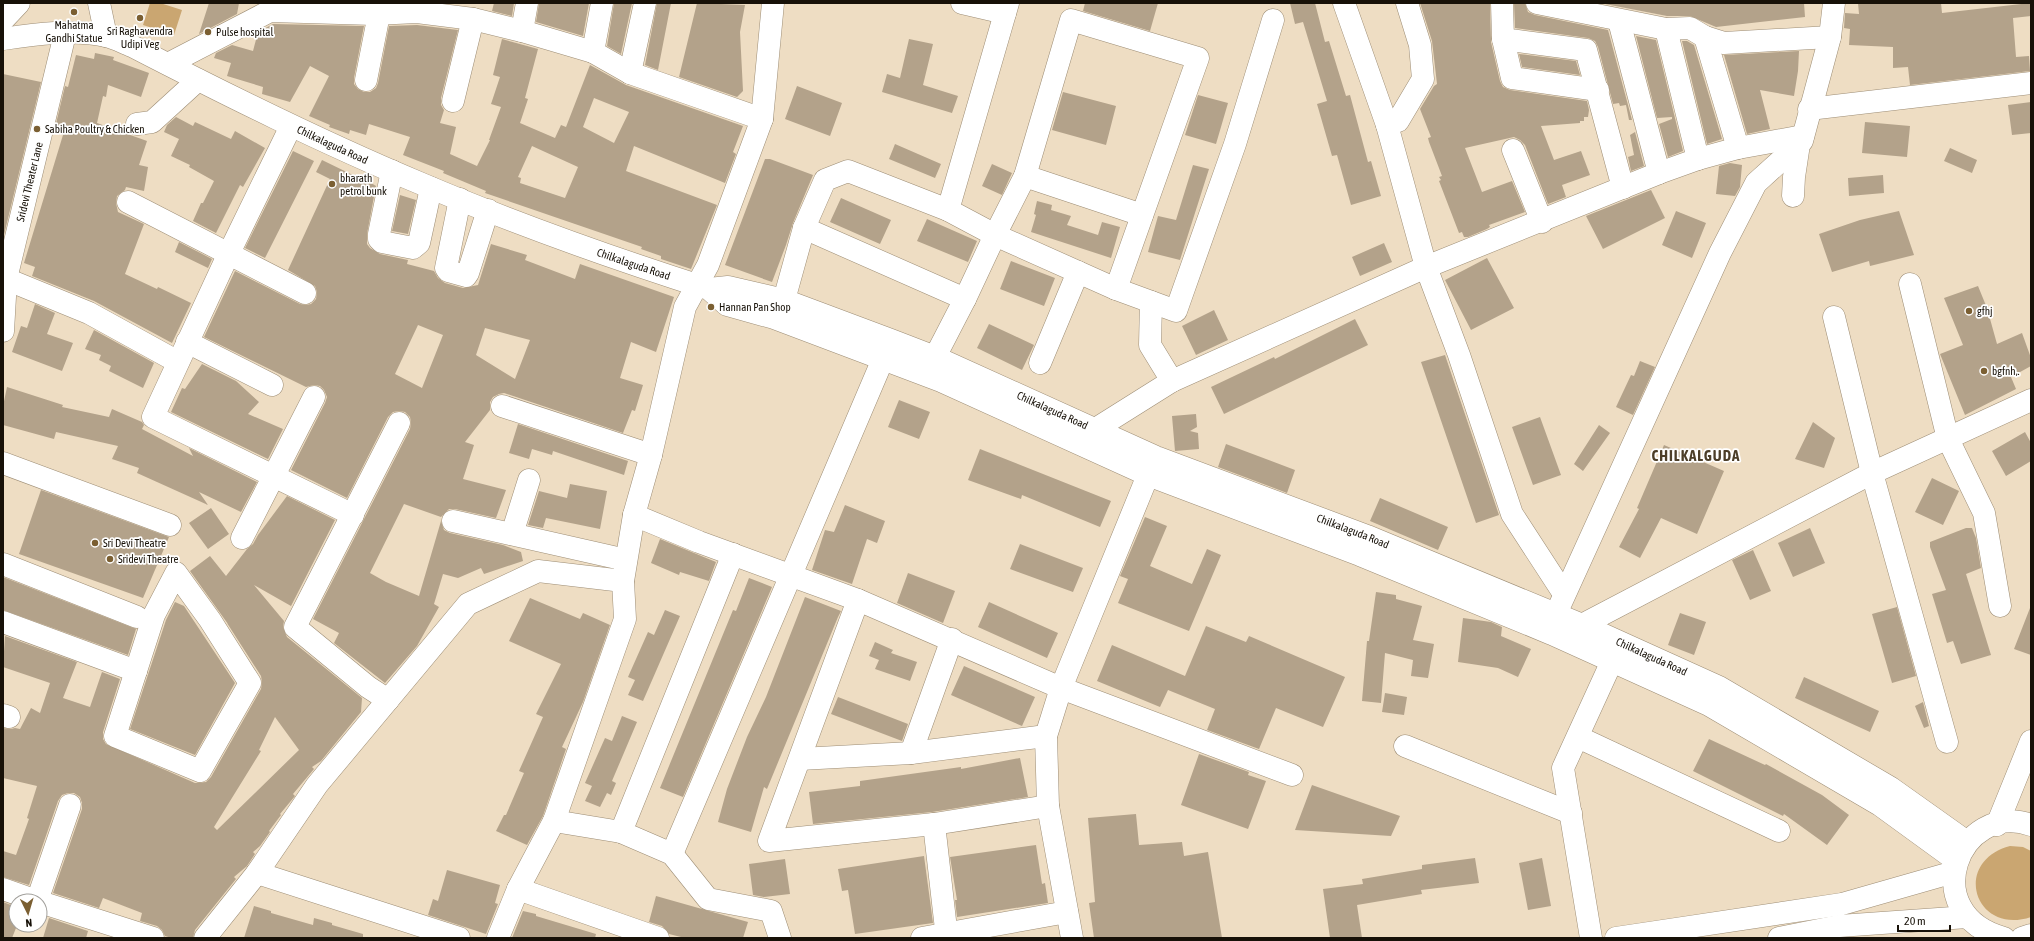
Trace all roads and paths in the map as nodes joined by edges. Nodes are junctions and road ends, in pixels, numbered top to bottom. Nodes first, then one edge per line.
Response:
1 (19, 3) edge
2 (99, 3) edge
3 (527, 3) edge
4 (602, 3) edge
5 (646, 3) edge
6 (773, 3) edge
7 (962, 3) edge
8 (1344, 3) edge
9 (1407, 3) edge
10 (1502, 3) edge
11 (1537, 3) edge
12 (1834, 3) edge
13 (1006, 8) edge
14 (449, 9) edge
15 (376, 10) edge
16 (474, 19) junction
17 (3, 20) edge
18 (1273, 20) dead end
19 (1619, 21) junction
20 (1666, 29) junction
21 (522, 31) junction
22 (65, 34) junction
23 (106, 36) junction
24 (1830, 37) junction
25 (1705, 38) junction
26 (3, 39) edge
27 (1503, 39) junction
28 (593, 52) junction
29 (168, 64) junction
30 (630, 73) junction
31 (198, 80) junction
32 (366, 80) dead end
33 (2031, 83) edge
34 (1598, 90) junction
35 (453, 101) dead end
36 (1809, 109) junction
37 (762, 119) junction
38 (137, 124) dead end
39 (1387, 125) junction
40 (291, 126) junction
41 (1801, 140) junction
42 (1738, 148) junction
43 (1513, 150) dead end
44 (1698, 159) junction
45 (392, 171) junction
46 (1659, 173) junction
47 (1026, 176) junction
48 (431, 188) junction
49 (1623, 188) junction
50 (1793, 196) dead end
51 (460, 199) junction
52 (128, 202) dead end
53 (488, 210) junction
54 (948, 210) junction
55 (1142, 215) junction
56 (1542, 222) junction
57 (804, 228) junction
58 (994, 235) junction
59 (229, 253) junction
60 (1426, 267) junction
61 (1078, 272) junction
62 (6, 279) junction
63 (1910, 284) dead end
64 (703, 287) junction
65 (1116, 289) junction
66 (305, 293) dead end
67 (965, 299) junction
68 (784, 300) junction
69 (1151, 302) junction
70 (1834, 317) dead end
71 (3, 331) edge
72 (187, 342) junction
73 (935, 357) junction
74 (883, 359) junction
75 (178, 362) junction
76 (1040, 363) dead end
77 (1172, 381) junction
78 (272, 385) dead end
79 (314, 397) dead end
80 (2031, 400) edge
81 (502, 406) dead end
82 (400, 423) dead end
83 (1094, 430) junction
84 (1948, 438) junction
85 (651, 455) junction
86 (3, 463) edge
87 (1872, 473) junction
88 (275, 475) junction
89 (1148, 476) junction
90 (529, 480) dead end
91 (353, 515) junction
92 (634, 515) junction
93 (453, 521) dead end
94 (170, 525) dead end
95 (512, 534) junction
96 (242, 538) dead end
97 (733, 554) junction
98 (3, 564) edge
99 (625, 571) junction
100 (791, 576) junction
101 (1564, 594) junction
102 (858, 600) junction
103 (2000, 606) dead end
104 (1557, 614) junction
105 (137, 617) dead end
106 (3, 622) edge
107 (1582, 625) junction
108 (952, 639) junction
109 (1612, 661) junction
110 (136, 671) junction
111 (1061, 688) junction
112 (388, 700) junction
113 (1046, 736) junction
114 (1578, 736) junction
115 (2031, 741) edge
116 (1947, 742) dead end
117 (1405, 746) dead end
118 (911, 753) junction
119 (800, 759) junction
120 (1292, 775) dead end
121 (70, 805) dead end
122 (1048, 806) junction
123 (1571, 813) junction
124 (554, 822) junction
125 (934, 824) junction
126 (1997, 825) junction
127 (2031, 826) edge
128 (1779, 831) dead end
129 (621, 832) junction
130 (1967, 842) junction
131 (672, 854) junction
132 (1955, 867) junction
133 (257, 873) junction
134 (3, 889) edge
135 (518, 889) junction
136 (14, 893) edge
137 (40, 893) edge
138 (48, 905) edge
139 (1067, 912) junction
140 (1967, 917) junction
141 (630, 933) edge
142 (946, 936) edge
143 (2031, 936) edge
144 (1995, 937) edge
145 (152, 938) edge
146 (205, 938) edge
147 (459, 938) edge
148 (498, 938) edge
149 (658, 938) edge
150 (780, 938) edge
151 (922, 938) edge
152 (1072, 938) edge
153 (1591, 938) edge
154 (1616, 938) edge
155 (1779, 938) edge
156 (2022, 938) edge

1 - 17 street
2 - 23 street
3 - 21 street
4 - 28 street
5 - 30 street
6 - 37 street
7 - 13 street
8 - 39 street
9 - 39 street
10 - 27 street
11 - 19 street
12 - 24 street
13 - 54 street
14 - 15 street
14 - 16 street
15 - 29 street
15 - 32 street
16 - 21 street
16 - 35 street
18 - 69 street
19 - 20 street
19 - 46 street
20 - 25 street
20 - 44 street
21 - 28 street
22 - 23 street, Chilkalaguda Road
22 - 26 street, Chilkalaguda Road
22 - 62 street, Sridevi Theater Lane
23 - 29 street, Chilkalaguda Road
24 - 25 street
24 - 36 street
25 - 42 street
27 - 34 street
27 - 34 street
28 - 30 street
29 - 31 street, Chilkalaguda Road
30 - 37 street
31 - 38 street
31 - 40 street, Chilkalaguda Road
33 - 36 street
34 - 49 street
36 - 41 street
37 - 64 street
39 - 60 street
40 - 45 street, Chilkalaguda Road
40 - 59 street
41 - 42 street
41 - 50 street
41 - 101 street
42 - 44 street
43 - 56 street
44 - 46 street
45 - 48 street, Chilkalaguda Road
45 - 48 street
46 - 49 street
47 - 55 street
47 - 55 street
47 - 58 street
48 - 51 street, Chilkalaguda Road
49 - 56 street
51 - 53 street, Chilkalaguda Road
51 - 53 street
52 - 59 street
53 - 64 street, Chilkalaguda Road
54 - 57 street
54 - 58 street
55 - 65 street
56 - 60 street
57 - 67 street
57 - 68 street
58 - 61 street
58 - 67 street
59 - 66 street
59 - 72 street
60 - 77 street
60 - 101 street
61 - 65 street
61 - 76 street
62 - 71 street, Sridevi Theater Lane
62 - 75 street
63 - 84 street
64 - 68 street, Chilkalaguda Road
64 - 74 street, Chilkalaguda Road
64 - 85 street
65 - 69 street
67 - 73 street
68 - 73 street, Chilkalaguda Road
69 - 77 street
70 - 87 street
72 - 75 street
72 - 78 street
73 - 83 street, Chilkalaguda Road
74 - 89 street, Chilkalaguda Road
74 - 100 street
75 - 88 street
77 - 83 street
79 - 88 street
80 - 84 street
81 - 85 street
82 - 91 street
83 - 104 street, Chilkalaguda Road
84 - 87 street
84 - 103 street
85 - 92 street
86 - 94 street
87 - 107 street
87 - 116 street
88 - 91 street
88 - 96 street
89 - 109 street, Chilkalaguda Road
89 - 111 street
90 - 95 street
91 - 112 street
92 - 97 street
92 - 99 street
93 - 95 street
95 - 99 street
97 - 100 street
97 - 129 street
98 - 105 street
99 - 112 street
99 - 124 street
100 - 102 street
100 - 131 street
101 - 104 street
102 - 108 street
102 - 119 street
104 - 107 street, Chilkalaguda Road
106 - 110 street
107 - 130 street, Chilkalaguda Road
108 - 111 street
108 - 118 street
109 - 114 street
109 - 132 street, Chilkalaguda Road
110 - 110 street
111 - 113 street
111 - 120 street
112 - 133 street
113 - 118 street
113 - 122 street
114 - 123 street
114 - 128 street
115 - 126 street
117 - 123 street
118 - 119 street
119 - 125 street
121 - 137 street
122 - 125 street
122 - 139 street
123 - 153 street
124 - 129 street
124 - 135 street
125 - 142 street
126 - 127 street
126 - 130 street
129 - 131 street
130 - 132 street
131 - 150 street
132 - 140 street
132 - 154 street
133 - 146 street
133 - 147 street
134 - 136 street
135 - 141 street
135 - 148 street
138 - 145 street
139 - 142 street
139 - 152 street
140 - 144 street
140 - 155 street
141 - 149 street
142 - 151 street
143 - 156 street

